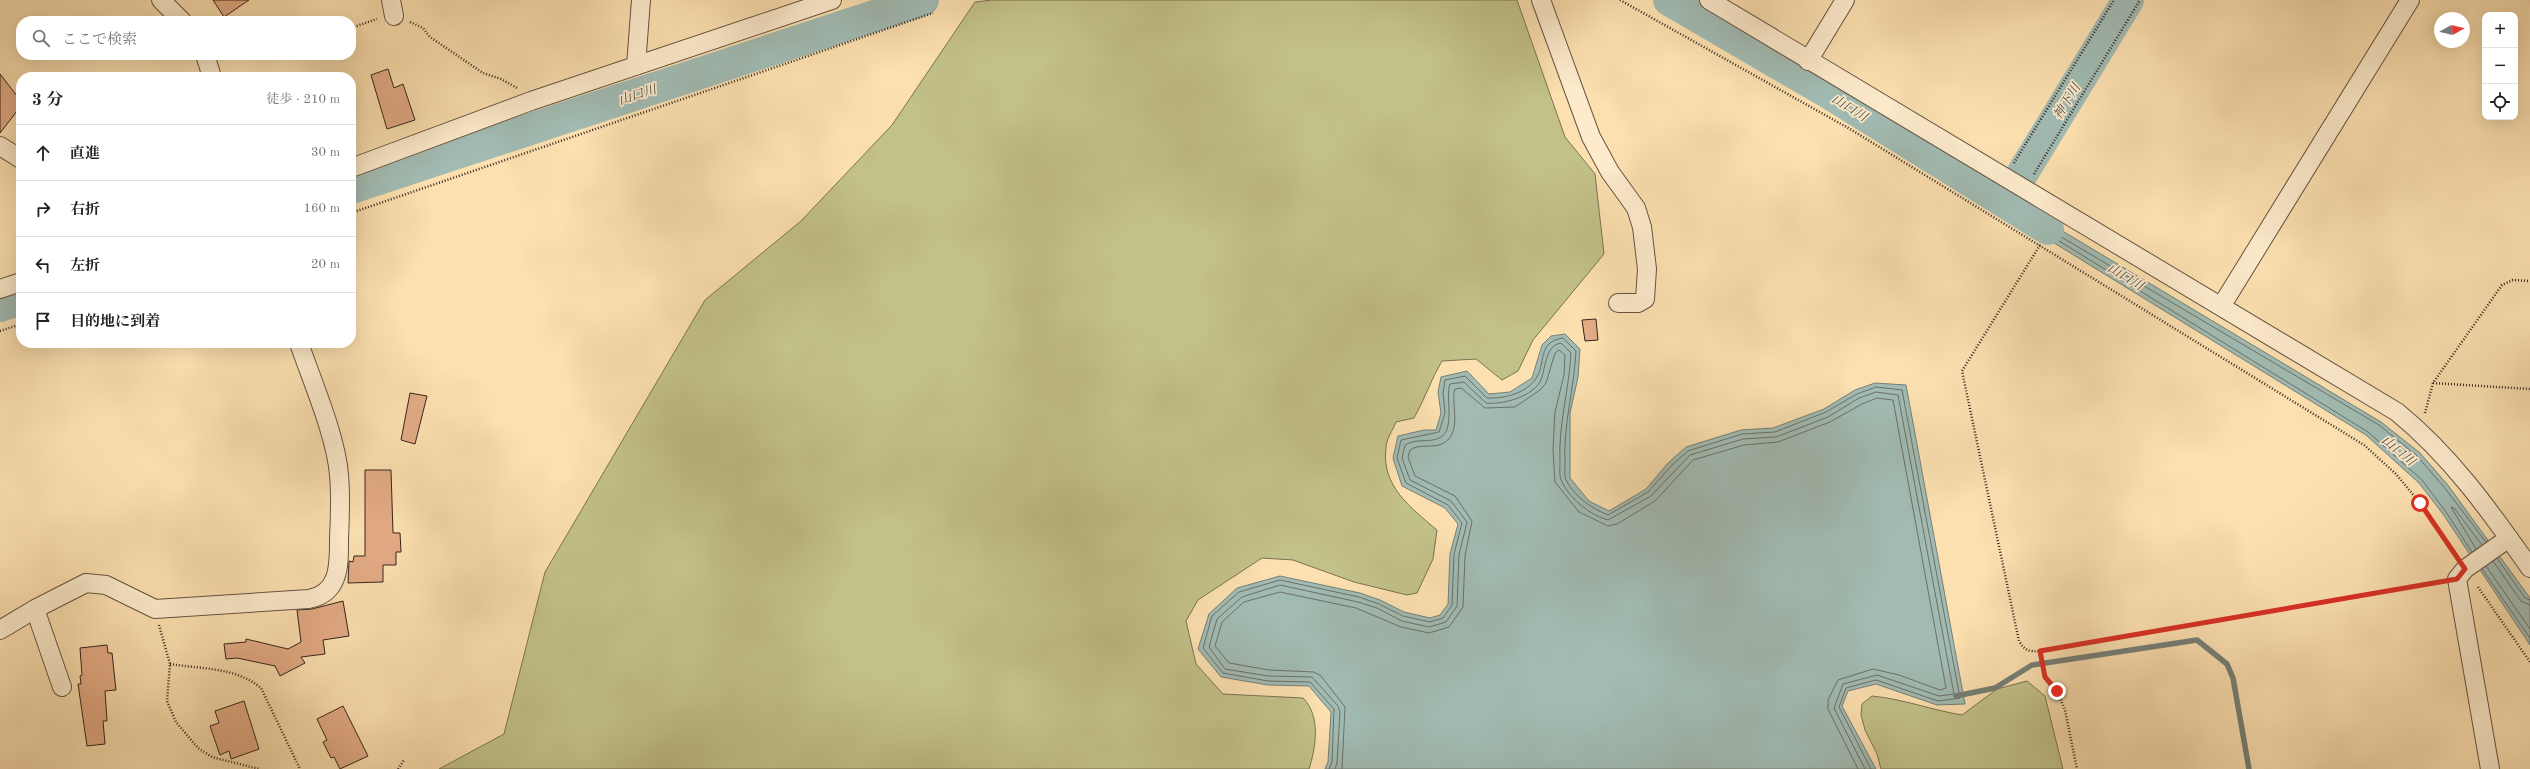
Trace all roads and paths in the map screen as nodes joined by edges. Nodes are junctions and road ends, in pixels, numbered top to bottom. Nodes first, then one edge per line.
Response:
1 (161, 0) edge
2 (641, 0) edge
3 (832, 0) edge
4 (1541, 0) edge
5 (1620, 0) edge
6 (1709, 0) edge
7 (1845, 0) edge
8 (2114, 0) edge
9 (2140, 0) edge
10 (2410, 0) edge
11 (392, 8) edge
12 (932, 13) dead end
13 (177, 16) edge
14 (356, 26) edge
15 (207, 60) edge
16 (1808, 61) junction
17 (636, 66) junction
18 (210, 72) edge
19 (532, 101) junction
20 (0, 146) edge
21 (16, 156) edge
22 (356, 166) edge
23 (2016, 182) junction
24 (356, 211) edge
25 (2040, 245) junction
26 (2530, 281) edge
27 (16, 284) edge
28 (0, 289) edge
29 (1618, 303) dead end
30 (2222, 305) junction
31 (16, 326) edge
32 (0, 331) edge
33 (301, 348) edge
34 (2433, 383) junction
35 (2530, 388) edge
36 (2420, 431) junction
37 (2506, 540) junction
38 (2530, 568) edge
39 (2464, 572) junction
40 (35, 608) junction
41 (155, 609) junction
42 (0, 630) edge
43 (2040, 651) junction
44 (2530, 662) edge
45 (170, 664) junction
46 (62, 687) dead end
47 (404, 760) dead end
48 (259, 769) edge
49 (300, 769) edge
50 (398, 769) edge
51 (2077, 769) edge
52 (2490, 769) edge

1 - 13 street
2 - 17 street
3 - 17 street
4 - 29 street
5 - 25 path
6 - 16 street
7 - 16 street
8 - 23 path
9 - 23 path
10 - 30 street
11 - 14 path
11 - 19 path
12 - 24 path
15 - 18 street
16 - 23 street
17 - 19 street
19 - 22 street
20 - 21 street
23 - 30 street
25 - 39 path
25 - 43 path
26 - 34 path
27 - 28 street
30 - 36 street
31 - 32 path
33 - 41 street
34 - 35 path
34 - 36 path
36 - 37 street
37 - 38 street
37 - 39 street
39 - 43 path
39 - 44 path
39 - 52 street
40 - 41 street
40 - 42 street
40 - 46 street
41 - 45 path
43 - 51 path
45 - 48 path
45 - 49 path
47 - 50 path

